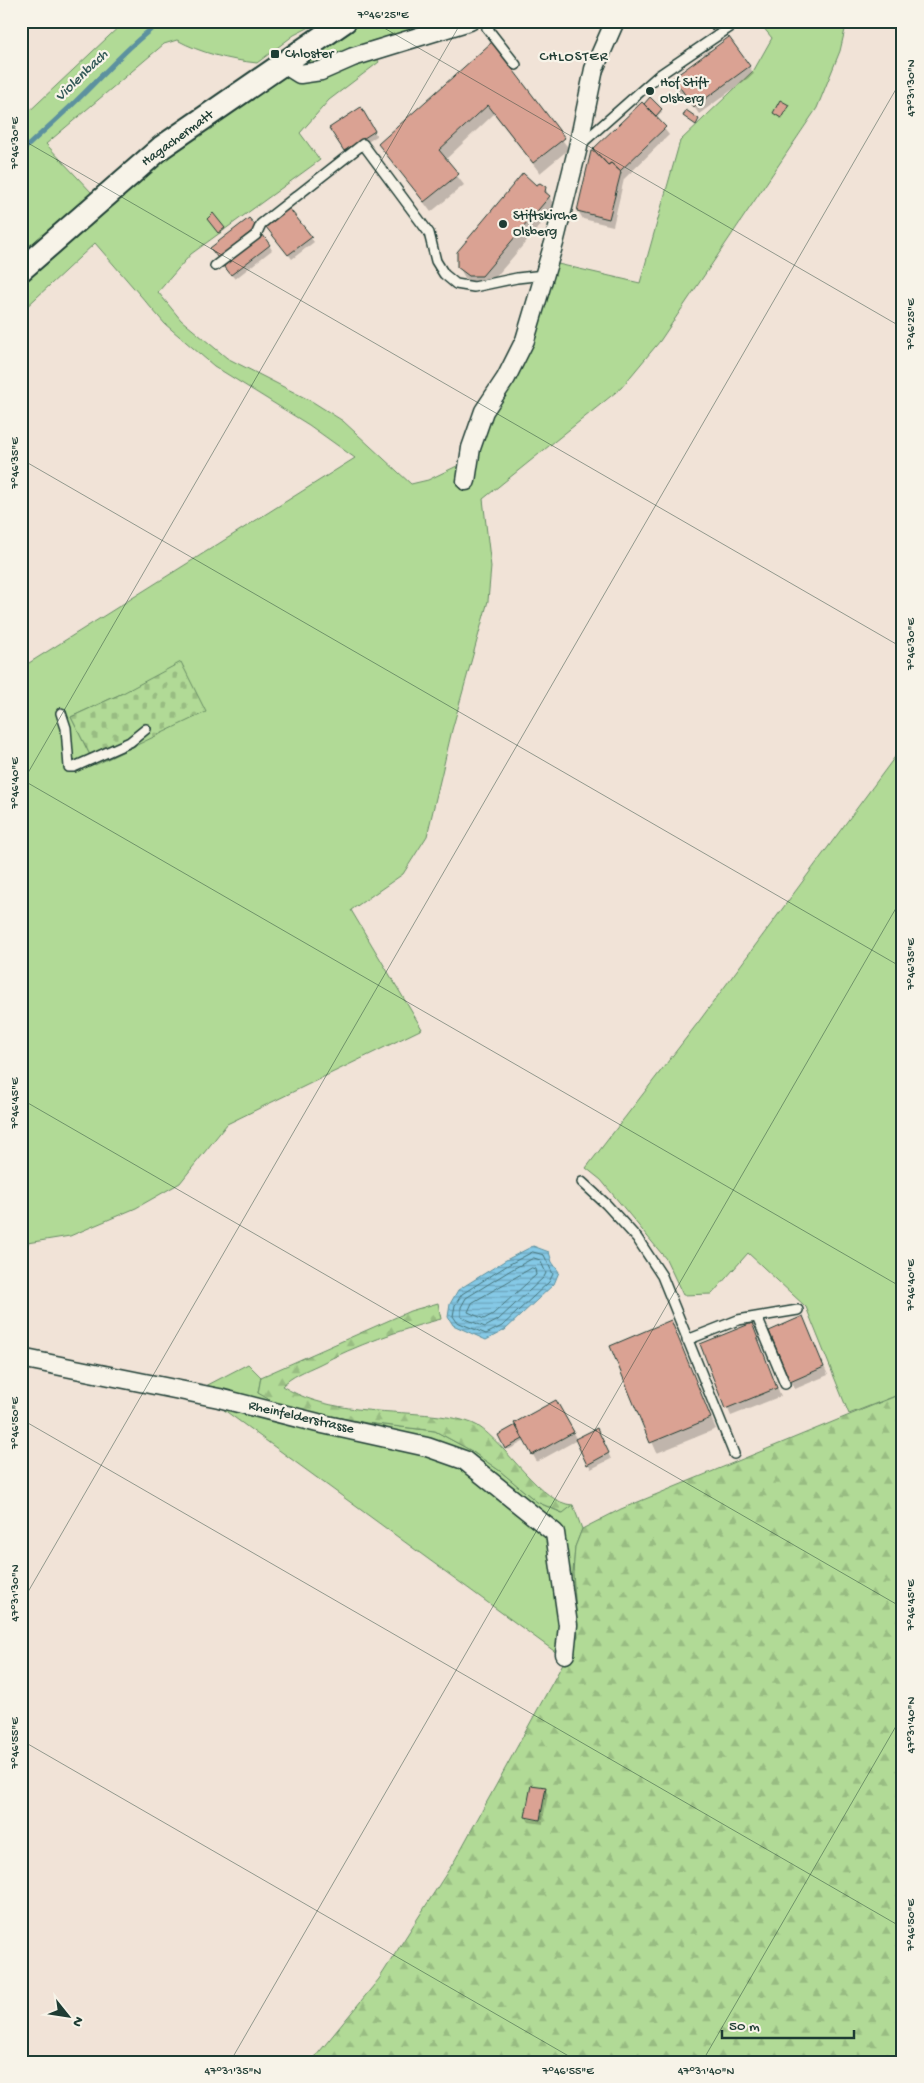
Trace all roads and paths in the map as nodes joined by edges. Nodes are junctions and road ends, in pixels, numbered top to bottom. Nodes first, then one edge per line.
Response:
1 (345, 21) edge
2 (470, 21) edge
3 (494, 21) edge
4 (615, 21) edge
5 (739, 21) edge
6 (284, 64) junction
7 (516, 64) dead end
8 (578, 147) junction
9 (215, 266) dead end
10 (21, 270) edge
11 (544, 276) junction
12 (466, 480) dead end
13 (61, 713) dead end
14 (146, 729) dead end
15 (582, 1182) dead end
16 (798, 1310) dead end
17 (757, 1317) junction
18 (688, 1340) junction
19 (21, 1358) edge
20 (785, 1384) dead end
21 (734, 1454) dead end
22 (565, 1654) dead end

1 - 6 street, Hagachermatt
2 - 6 street
3 - 7 lane
4 - 8 street
5 - 8 lane
6 - 10 street, Hagachermatt
8 - 11 street
9 - 11 lane
11 - 12 street
13 - 14 lane
15 - 18 lane
16 - 17 lane
17 - 18 lane
17 - 20 lane
18 - 21 lane
19 - 22 street, Rheinfelderstrasse

